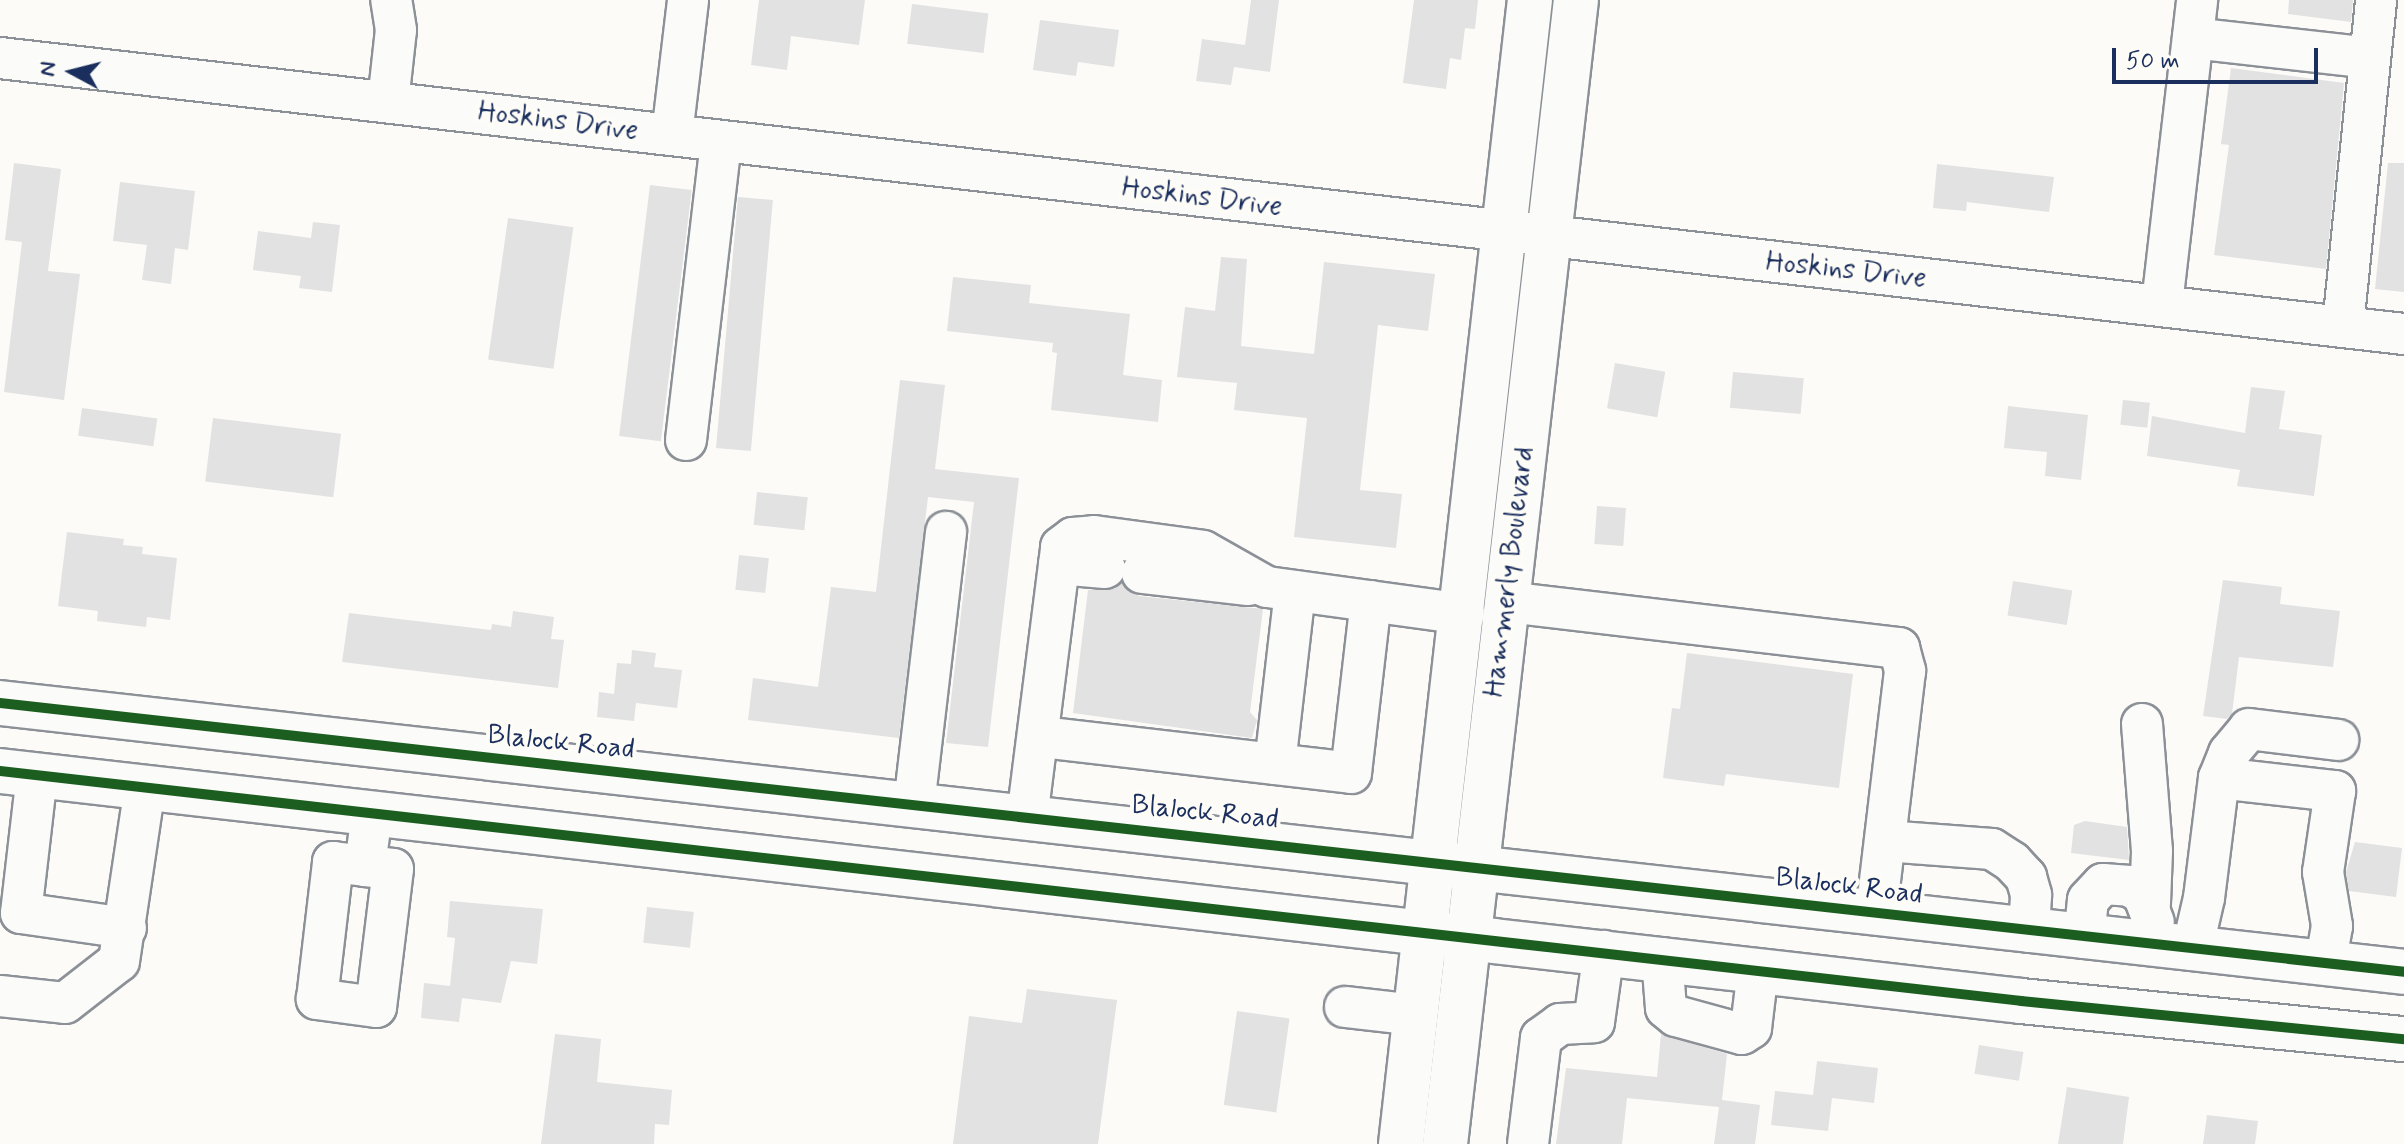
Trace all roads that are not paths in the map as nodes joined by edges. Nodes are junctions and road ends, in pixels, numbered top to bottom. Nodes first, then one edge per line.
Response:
1 (391, 0) edge
2 (688, 0) edge
3 (1530, 0) edge
4 (1576, 0) edge
5 (2376, 0) edge
6 (2195, 19) edge
7 (0, 58) edge
8 (2370, 58) junction
9 (388, 102) junction
10 (672, 135) junction
11 (721, 141) junction
12 (1503, 234) junction
13 (1549, 239) junction
14 (2162, 304) junction
15 (2343, 326) junction
16 (2404, 334) edge
17 (686, 440) dead end
18 (946, 532) dead end
19 (1059, 564) junction
20 (1281, 589) junction
21 (1371, 601) junction
22 (1507, 602) junction
23 (1464, 614) junction
24 (0, 703) edge
25 (2142, 724) dead end
26 (1041, 737) junction
27 (2338, 740) dead end
28 (374, 747) junction
29 (1275, 764) junction
30 (18, 773) edge
31 (2219, 778) junction
32 (145, 787) junction
33 (914, 805) junction
34 (368, 812) junction
35 (1027, 818) junction
36 (1885, 841) junction
37 (1455, 865) junction
38 (365, 866) dead end
39 (1007, 882) junction
40 (1876, 914) junction
41 (126, 928) junction
42 (1426, 930) junction
43 (2029, 932) junction
44 (2166, 933) junction
45 (1470, 935) junction
46 (2084, 938) junction
47 (1604, 951) junction
48 (1662, 958) junction
49 (2325, 964) junction
50 (1758, 970) junction
51 (2404, 972) edge
52 (0, 996) edge
53 (2021, 1001) junction
54 (1345, 1007) dead end
55 (1415, 1015) junction
56 (2404, 1039) edge
57 (1401, 1144) edge
58 (1445, 1144) edge
59 (1528, 1144) edge

1 - 9 street
2 - 10 street
3 - 12 main road, Hammerly Boulevard
4 - 13 main road, Hammerly Boulevard
5 - 8 street
6 - 8 street
6 - 14 street
7 - 9 street, Hoskins Drive
8 - 15 street
9 - 10 street, Hoskins Drive
10 - 11 street, Hoskins Drive
11 - 12 street, Hoskins Drive
11 - 17 street
12 - 13 street, Hoskins Drive
12 - 23 main road, Hammerly Boulevard
13 - 14 street, Hoskins Drive
13 - 22 main road, Hammerly Boulevard
14 - 15 street, Hoskins Drive
15 - 16 street, Hoskins Drive
18 - 33 street
19 - 20 street
19 - 20 street
19 - 26 street
20 - 21 street
20 - 29 street
21 - 23 street
21 - 29 street
22 - 36 street
22 - 37 main road, Hammerly Boulevard
23 - 37 main road, Hammerly Boulevard
24 - 28 main road, Blalock Road
25 - 44 street
26 - 29 street
26 - 35 street
27 - 31 street
28 - 33 main road, Blalock Road
28 - 34 main road
30 - 32 main road
30 - 41 street
31 - 44 street
31 - 49 street
32 - 34 main road
32 - 41 street
33 - 35 main road, Blalock Road
34 - 38 street
34 - 39 main road
35 - 37 main road, Blalock Road
35 - 39 main road
36 - 40 street
36 - 43 street
37 - 40 main road, Blalock Road
37 - 42 main road, Hammerly Boulevard
37 - 45 main road, Hammerly Boulevard
39 - 42 main road
40 - 43 main road, Blalock Road
41 - 52 street
42 - 45 main road
42 - 55 main road, Hammerly Boulevard
43 - 46 main road, Blalock Road
43 - 53 main road
44 - 46 main road, Blalock Road
44 - 46 street
44 - 49 main road, Blalock Road
45 - 47 main road
45 - 58 main road, Hammerly Boulevard
47 - 48 main road
47 - 59 street
48 - 50 main road
48 - 50 street
49 - 51 main road, Blalock Road
50 - 53 main road
53 - 56 main road
54 - 55 street
55 - 57 main road, Hammerly Boulevard

